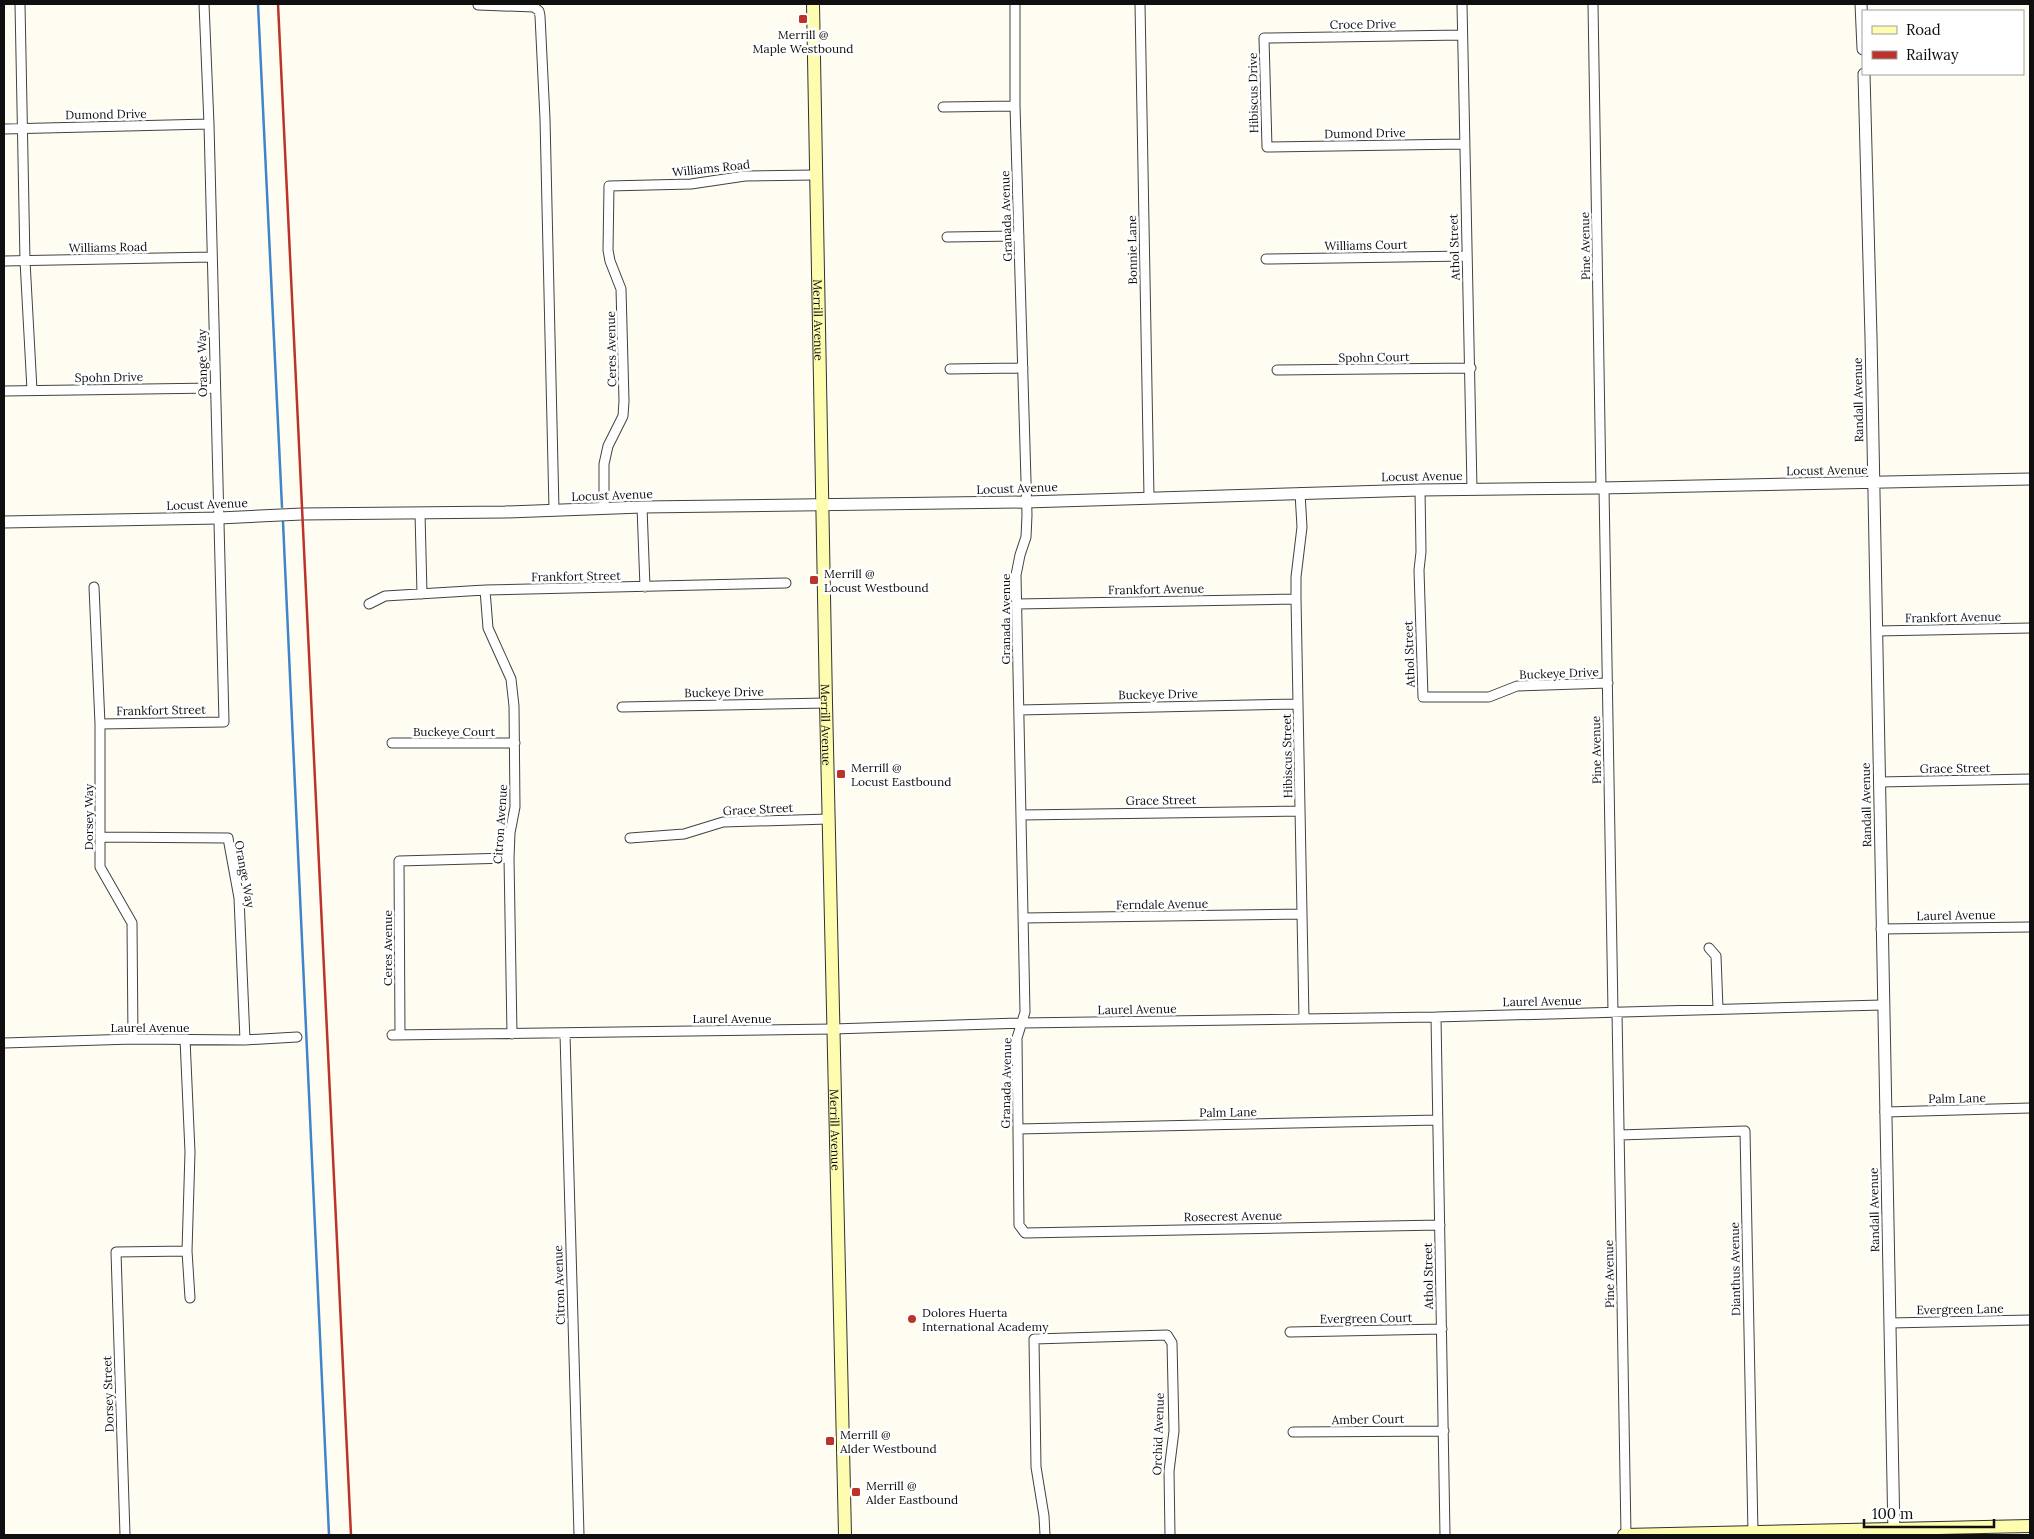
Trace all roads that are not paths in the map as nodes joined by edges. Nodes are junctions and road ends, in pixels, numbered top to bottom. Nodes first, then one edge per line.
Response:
1 (20, 4) edge
2 (204, 4) edge
3 (813, 4) edge
4 (1015, 4) edge
5 (1140, 4) edge
6 (1462, 4) edge
7 (1593, 4) edge
8 (1861, 4) edge
9 (478, 6) dead end
10 (1862, 26) edge
11 (1462, 35) junction
12 (1264, 38) joint
13 (1864, 75) edge
14 (1015, 106) junction
15 (943, 107) dead end
16 (209, 124) junction
17 (4, 128) edge
18 (22, 128) junction
19 (1464, 144) junction
20 (1267, 147) joint
21 (815, 175) junction
22 (609, 186) joint
23 (1019, 236) junction
24 (947, 237) dead end
25 (1466, 256) junction
26 (212, 257) junction
27 (1266, 259) dead end
28 (4, 261) edge
29 (25, 261) junction
30 (1023, 368) junction
31 (1470, 368) junction
32 (950, 369) dead end
33 (1277, 370) dead end
34 (215, 388) junction
35 (32, 390) junction
36 (4, 391) edge
37 (2030, 479) edge
38 (1873, 483) junction
39 (1603, 488) junction
40 (1472, 489) junction
41 (1420, 490) junction
42 (1300, 493) junction
43 (1150, 497) junction
44 (1026, 502) junction
45 (822, 505) junction
46 (604, 508) junction
47 (642, 508) junction
48 (554, 510) junction
49 (420, 513) junction
50 (218, 518) junction
51 (4, 522) edge
52 (786, 583) dead end
53 (94, 587) dead end
54 (645, 587) junction
55 (486, 590) junction
56 (422, 594) junction
57 (1296, 599) junction
58 (370, 604) dead end
59 (1017, 604) junction
60 (2030, 628) edge
61 (1877, 631) junction
62 (1608, 683) junction
63 (1423, 697) joint
64 (826, 703) junction
65 (1298, 704) junction
66 (622, 706) dead end
67 (1019, 710) junction
68 (224, 722) joint
69 (100, 724) junction
70 (392, 743) dead end
71 (515, 743) junction
72 (2030, 779) edge
73 (1879, 782) junction
74 (1300, 810) junction
75 (1021, 814) junction
76 (828, 819) junction
77 (100, 838) junction
78 (630, 838) dead end
79 (509, 858) junction
80 (1302, 914) junction
81 (1023, 918) junction
82 (2030, 927) edge
83 (1881, 929) junction
84 (1709, 948) dead end
85 (1882, 1006) junction
86 (1718, 1009) junction
87 (1615, 1012) junction
88 (1436, 1017) junction
89 (1304, 1019) junction
90 (1022, 1023) junction
91 (833, 1029) junction
92 (512, 1034) junction
93 (565, 1034) junction
94 (396, 1035) joint
95 (297, 1038) dead end
96 (134, 1039) junction
97 (185, 1039) junction
98 (245, 1040) junction
99 (4, 1043) edge
100 (2030, 1108) edge
101 (1885, 1112) junction
102 (1438, 1120) junction
103 (1018, 1129) junction
104 (1619, 1135) junction
105 (1440, 1225) junction
106 (1025, 1233) joint
107 (188, 1251) junction
108 (190, 1298) dead end
109 (2030, 1320) edge
110 (1890, 1323) junction
111 (1442, 1329) junction
112 (1290, 1332) dead end
113 (1444, 1431) junction
114 (1293, 1432) dead end
115 (2030, 1526) edge
116 (1894, 1532) edge
117 (1758, 1534) edge
118 (125, 1535) edge
119 (579, 1535) edge
120 (845, 1535) edge
121 (1045, 1535) edge
122 (1170, 1535) edge
123 (1445, 1535) edge
124 (1625, 1535) edge

1 - 18 street
2 - 16 street, Orange Way
3 - 21 main road, Merrill Avenue
4 - 14 street, Granada Avenue
5 - 43 street, Bonnie Lane
6 - 11 street, Athol Street
7 - 39 street, Pine Avenue
8 - 10 street
9 - 48 street
11 - 12 street, Croce Drive
11 - 19 street, Athol Street
12 - 20 street, Hibiscus Drive
13 - 38 street, Randall Avenue
14 - 15 street
14 - 23 street, Granada Avenue
16 - 18 street, Dumond Drive
16 - 26 street, Orange Way
17 - 18 street, Dumond Drive
18 - 29 street
19 - 20 street, Dumond Drive
19 - 25 street, Athol Street
21 - 22 street, Williams Road
21 - 45 main road, Merrill Avenue
22 - 46 street, Ceres Avenue
23 - 24 street
23 - 30 street, Granada Avenue
25 - 27 street, Williams Court
25 - 31 street, Athol Street
26 - 29 street, Williams Road
26 - 34 street, Orange Way
28 - 29 street, Williams Road
29 - 35 street
30 - 32 street
30 - 44 street, Granada Avenue
31 - 33 street, Spohn Court
31 - 40 street, Athol Street
34 - 35 street, Spohn Drive
34 - 50 street, Orange Way
35 - 36 street, Spohn Drive
37 - 38 street, Locust Avenue
38 - 39 street, Locust Avenue
38 - 61 street, Randall Avenue
39 - 40 street, Locust Avenue
39 - 62 street, Pine Avenue
40 - 41 street, Locust Avenue
41 - 42 street, Locust Avenue
41 - 63 street, Athol Street
42 - 43 street, Locust Avenue
42 - 57 street, Hibiscus Street
43 - 44 street, Locust Avenue
44 - 45 street, Locust Avenue
44 - 59 street, Granada Avenue
45 - 47 street, Locust Avenue
45 - 64 main road, Merrill Avenue
46 - 47 street, Locust Avenue
46 - 48 street, Locust Avenue
47 - 54 street
48 - 49 street, Locust Avenue
49 - 50 street, Locust Avenue
49 - 56 street
50 - 51 street, Locust Avenue
50 - 68 street, Orange Way
52 - 54 street, Frankfort Street
53 - 69 street, Dorsey Way
54 - 55 street, Frankfort Street
55 - 56 street, Frankfort Street
55 - 71 street, Citron Avenue
56 - 58 street, Frankfort Street
57 - 59 street, Frankfort Avenue
57 - 65 street, Hibiscus Street
59 - 67 street, Granada Avenue
60 - 61 street, Frankfort Avenue
61 - 73 street, Randall Avenue
62 - 63 street, Buckeye Drive
62 - 87 street, Pine Avenue
64 - 66 street, Buckeye Drive
64 - 76 main road, Merrill Avenue
65 - 67 street, Buckeye Drive
65 - 74 street, Hibiscus Street
67 - 75 street, Granada Avenue
68 - 69 street, Frankfort Street
69 - 77 street, Dorsey Way
70 - 71 street, Buckeye Court
71 - 79 street, Citron Avenue
72 - 73 street, Grace Street
73 - 83 street, Randall Avenue
74 - 75 street, Grace Street
74 - 80 street, Hibiscus Street
75 - 81 street, Granada Avenue
76 - 78 street, Grace Street
76 - 91 main road, Merrill Avenue
77 - 96 street, Dorsey Way
77 - 98 street, Orange Way
79 - 92 street, Citron Avenue
79 - 94 street, Ceres Avenue
80 - 81 street, Ferndale Avenue
80 - 89 street, Hibiscus Street
81 - 90 street, Granada Avenue
82 - 83 street, Laurel Avenue
83 - 85 street, Randall Avenue
84 - 86 street
85 - 86 street, Laurel Avenue
85 - 101 street, Randall Avenue
86 - 87 street, Laurel Avenue
87 - 88 street, Laurel Avenue
87 - 104 street, Pine Avenue
88 - 89 street, Laurel Avenue
88 - 102 street, Athol Street
89 - 90 street, Laurel Avenue
90 - 91 street, Laurel Avenue
90 - 103 street, Granada Avenue
91 - 93 street, Laurel Avenue
91 - 120 main road, Merrill Avenue
92 - 93 street, Laurel Avenue
92 - 94 street, Laurel Avenue
93 - 119 street, Citron Avenue
95 - 98 street, Laurel Avenue
96 - 97 street, Laurel Avenue
96 - 99 street, Laurel Avenue
97 - 98 street, Laurel Avenue
97 - 107 street
100 - 101 street, Palm Lane
101 - 110 street, Randall Avenue
102 - 103 street, Palm Lane
102 - 105 street, Athol Street
103 - 106 street, Granada Avenue
104 - 117 street, Dianthus Avenue
104 - 124 street, Pine Avenue
105 - 106 street, Rosecrest Avenue
105 - 111 street, Athol Street
107 - 108 street
107 - 118 street, Dorsey Street
109 - 110 street, Evergreen Lane
110 - 116 street, Randall Avenue
111 - 112 street, Evergreen Court
111 - 113 street, Athol Street
113 - 114 street, Amber Court
113 - 123 street, Athol Street
115 - 116 main road
116 - 117 main road
117 - 124 main road
121 - 122 street, Orchid Avenue

